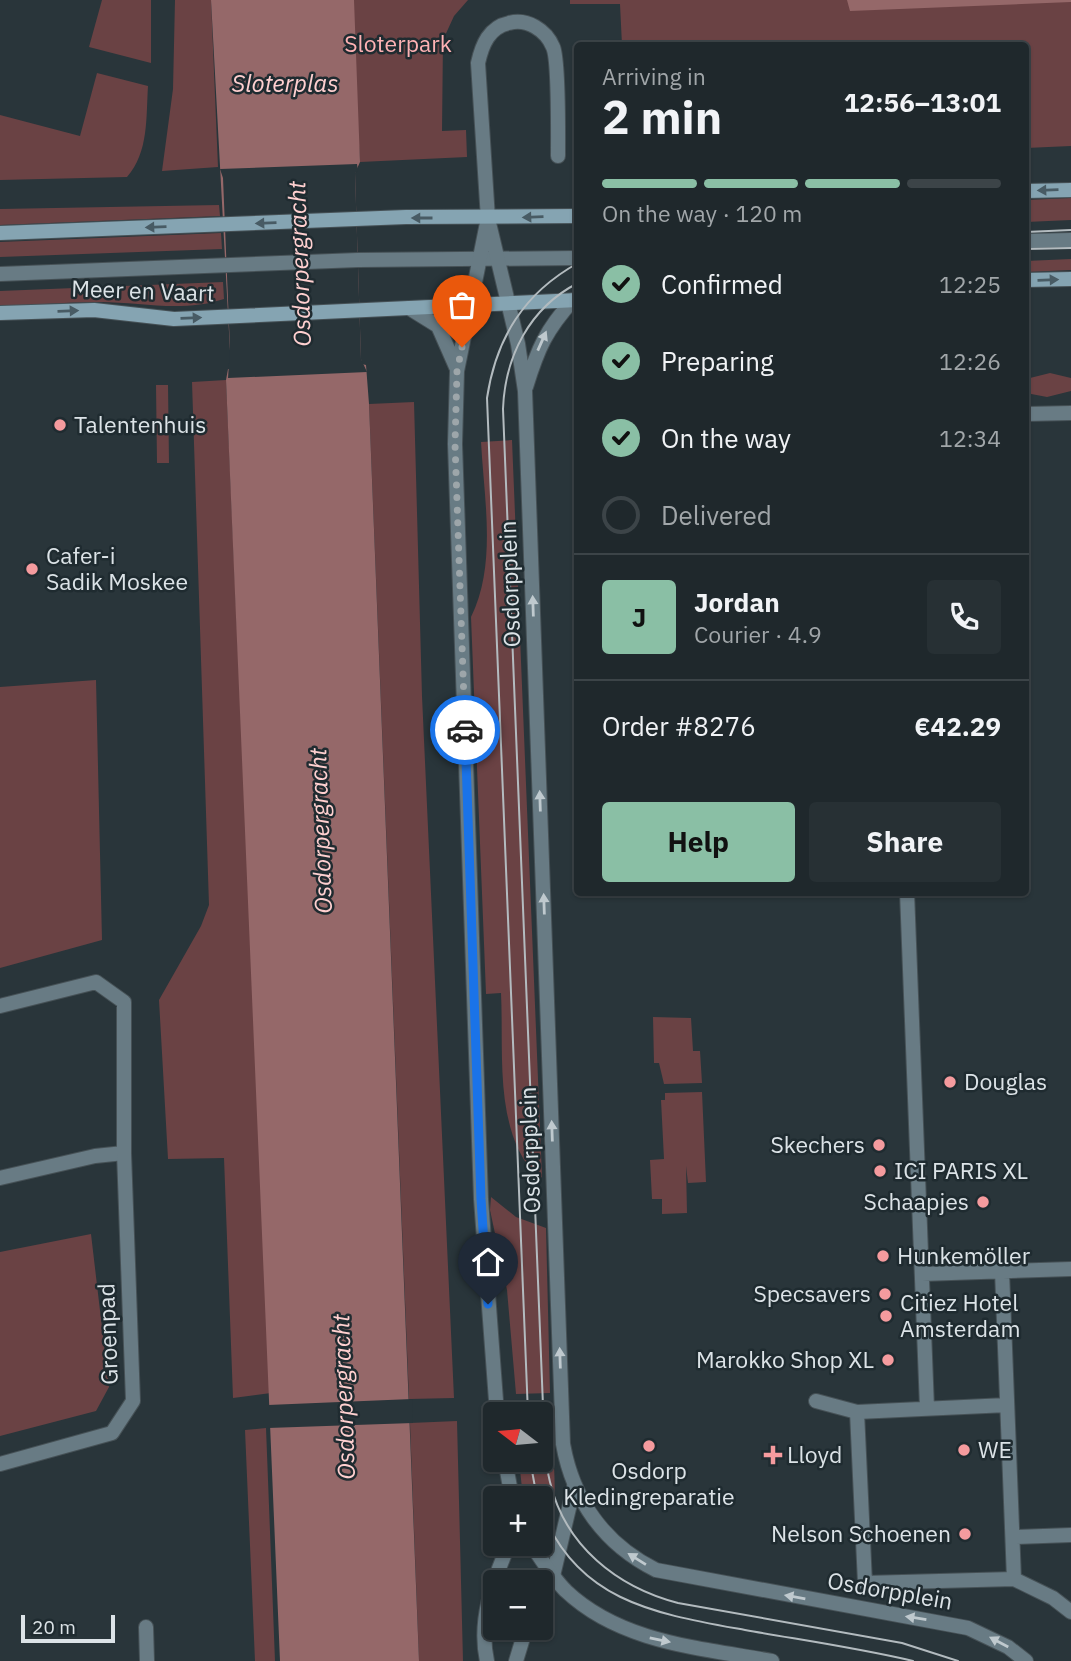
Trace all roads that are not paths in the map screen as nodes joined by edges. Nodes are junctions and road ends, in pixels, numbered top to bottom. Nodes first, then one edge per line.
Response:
1 (558, 156) dead end
2 (1071, 190) edge
3 (1029, 191) edge
4 (574, 216) edge
5 (488, 219) junction
6 (0, 233) edge
7 (1071, 240) edge
8 (1029, 241) edge
9 (498, 258) junction
10 (574, 258) edge
11 (480, 259) junction
12 (0, 274) edge
13 (1071, 279) edge
14 (1029, 281) edge
15 (574, 300) edge
16 (574, 301) edge
17 (509, 303) junction
18 (471, 305) junction
19 (409, 308) junction
20 (0, 313) edge
21 (457, 371) junction
22 (525, 391) junction
23 (1071, 413) edge
24 (1029, 415) edge
25 (907, 896) edge
26 (0, 1006) edge
27 (124, 1153) junction
28 (0, 1178) edge
29 (1071, 1269) edge
30 (1002, 1271) junction
31 (922, 1274) junction
32 (817, 1401) dead end
33 (496, 1402) edge
34 (1007, 1405) junction
35 (927, 1408) junction
36 (857, 1412) junction
37 (0, 1464) edge
38 (574, 1487) junction
39 (1071, 1535) edge
40 (1013, 1537) junction
41 (505, 1556) edge
42 (553, 1572) edge
43 (553, 1577) edge
44 (1014, 1580) junction
45 (1071, 1612) edge
46 (146, 1627) dead end
47 (522, 1640) edge
48 (147, 1661) edge
49 (487, 1661) edge
50 (516, 1661) edge
51 (772, 1661) edge
52 (1026, 1661) edge

1 - 5 street
2 -> 3 main road
4 -> 5 main road
5 -> 6 main road
5 - 9 street, Osdorpplein
5 - 11 street
7 - 8 street
9 - 10 street
9 - 11 street
9 - 17 street, Osdorpplein
11 - 12 street
11 - 18 street
14 -> 13 main road
15 - 17 main road, Meer en Vaart
22 -> 16 street, Osdorpplein
17 - 18 main road, Meer en Vaart
17 - 22 street, Osdorpplein
18 - 19 main road, Meer en Vaart
18 - 21 street
20 -> 19 main road, Meer en Vaart
19 - 21 street
21 - 33 street
38 -> 22 street, Osdorpplein
23 - 24 street
25 - 31 street
26 - 27 street, Groenpad
27 - 28 street
27 - 37 street, Groenpad
29 - 30 street
30 - 31 street
30 - 34 street
31 - 35 street
32 - 36 street
34 - 35 street
34 - 40 street
35 - 36 street
36 - 44 street, Osdorpplein
38 - 42 street
52 -> 38 street, Osdorpplein
39 - 40 street
40 - 44 street
41 - 49 street
43 -> 51 street
44 - 45 street, Osdorpplein
46 - 48 street
47 - 50 street

